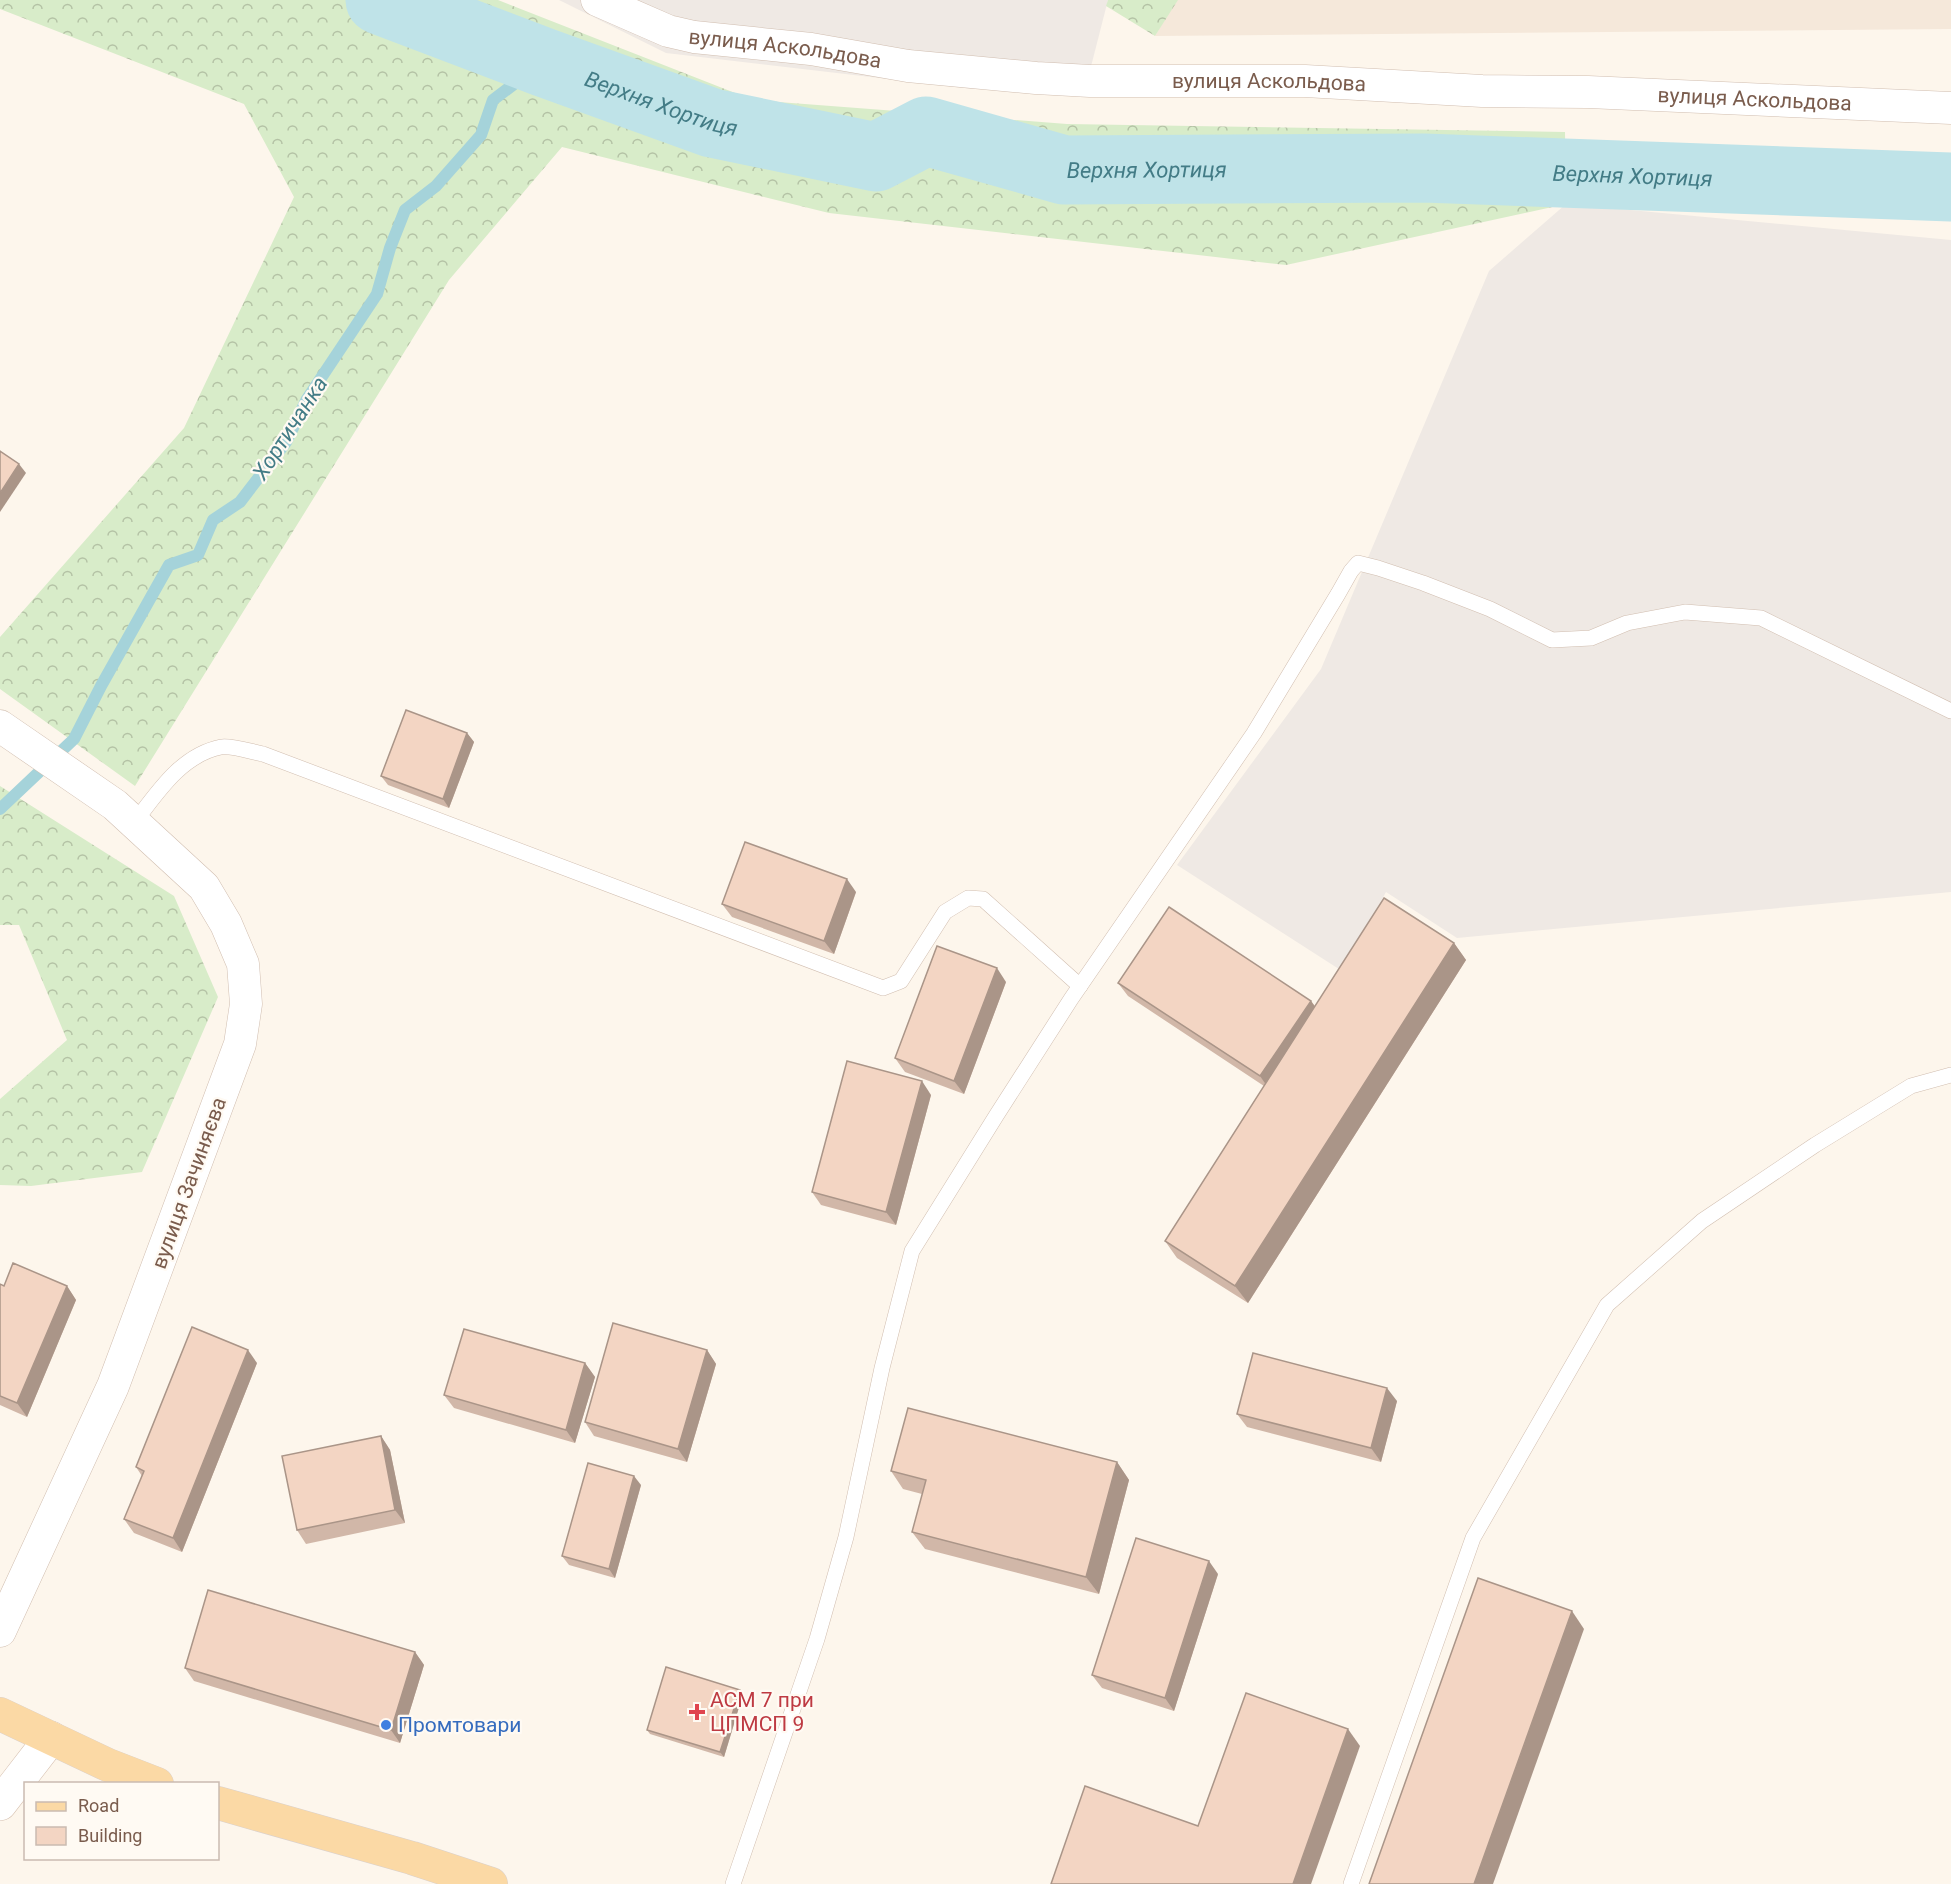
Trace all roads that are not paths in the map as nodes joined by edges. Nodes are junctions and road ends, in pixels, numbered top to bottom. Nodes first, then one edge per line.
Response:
1 (597, 0) edge
2 (1951, 108) edge
3 (1951, 711) edge
4 (10, 733) edge
5 (134, 823) junction
6 (1080, 986) junction
7 (1951, 1075) edge
8 (0, 1631) edge
9 (0, 1714) edge
10 (51, 1738) junction
11 (152, 1782) edge
12 (219, 1803) edge
13 (0, 1804) edge
14 (491, 1884) edge
15 (733, 1884) edge
16 (1351, 1884) edge

1 - 2 street, вулиця Аскольдова
3 - 6 lane
4 - 5 street, вулиця Зачиняєва
5 - 6 lane
5 - 8 street, вулиця Зачиняєва
6 - 15 lane
7 - 16 lane
9 - 10 main road
10 - 11 main road
10 - 13 street
12 - 14 main road

